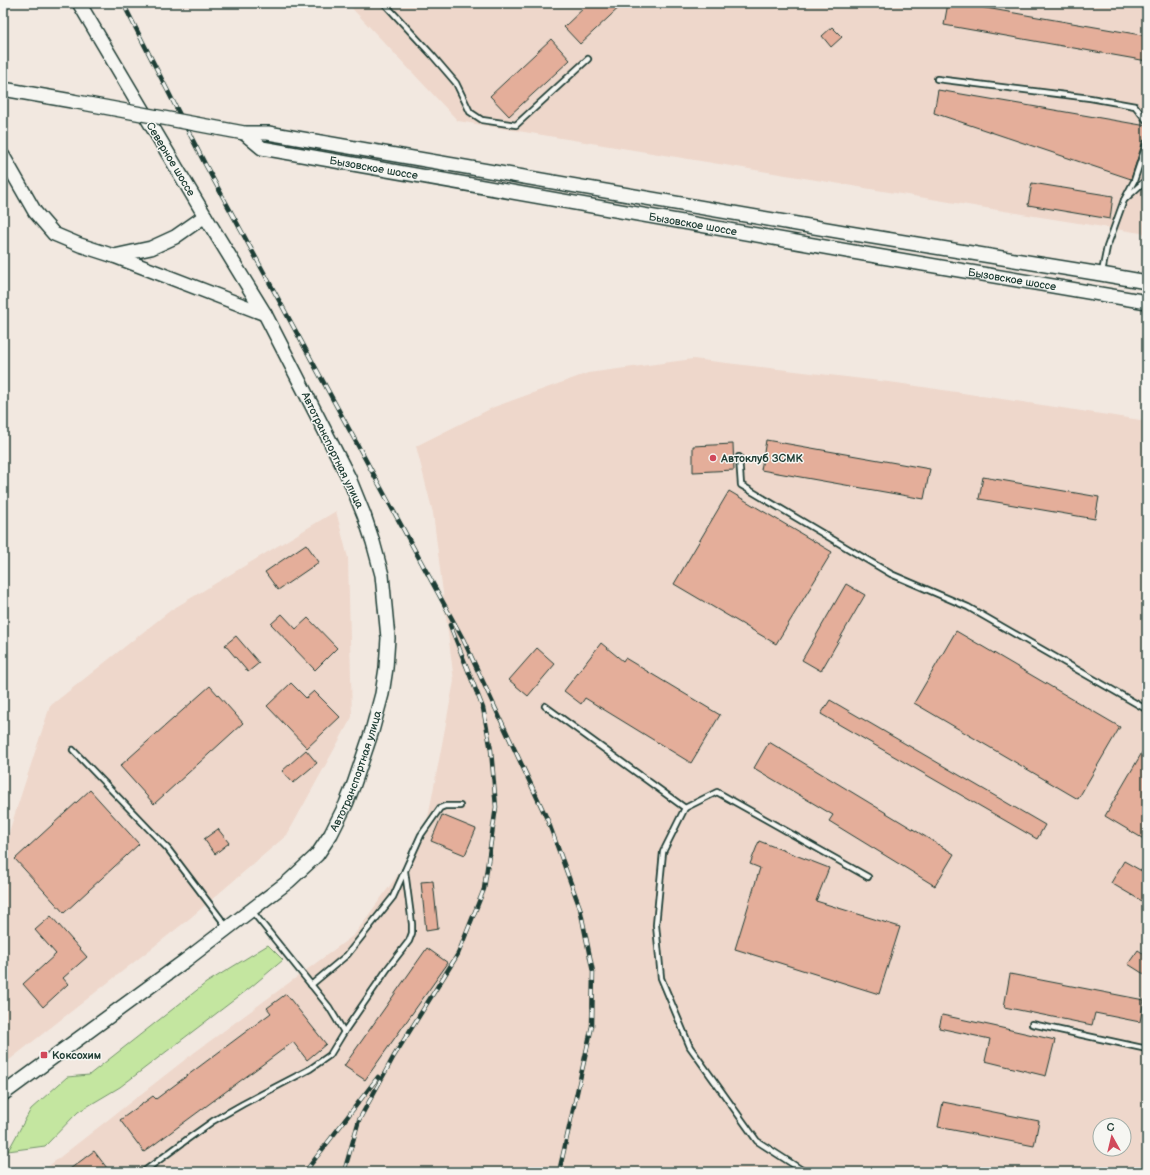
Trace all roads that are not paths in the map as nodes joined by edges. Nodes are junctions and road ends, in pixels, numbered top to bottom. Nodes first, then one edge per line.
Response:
1 (79, 3) edge
2 (384, 3) edge
3 (588, 59) dead end
4 (937, 79) dead end
5 (3, 89) edge
6 (1147, 121) edge
7 (244, 133) junction
8 (1147, 142) edge
9 (3, 156) edge
10 (1147, 179) edge
11 (1124, 200) junction
12 (205, 216) junction
13 (114, 256) junction
14 (1101, 274) junction
15 (1147, 282) edge
16 (1147, 302) edge
17 (266, 314) junction
18 (738, 457) dead end
19 (545, 706) dead end
20 (1147, 708) edge
21 (73, 750) dead end
22 (460, 806) dead end
23 (685, 808) junction
24 (405, 871) junction
25 (868, 877) dead end
26 (251, 909) junction
27 (228, 927) junction
28 (311, 985) junction
29 (1032, 1024) dead end
30 (344, 1032) junction
31 (1147, 1049) edge
32 (3, 1094) edge
33 (143, 1172) edge
34 (805, 1172) edge

1 - 12 main road, Северное шоссе
2 - 3 lane
4 - 6 lane
5 - 7 main road, Бызовское шоссе, bridge
7 - 14 main road, Бызовское шоссе
7 - 16 main road, Бызовское шоссе
8 - 11 lane
9 - 13 main road
10 - 11 lane
11 - 14 lane
12 - 13 main road
12 - 17 main road, Северное шоссе
13 - 17 main road
14 - 15 main road, Бызовское шоссе
17 - 26 main road, Автотранспортная улица
18 - 20 lane
19 - 23 lane
21 - 27 lane
22 - 24 lane
23 - 25 lane
23 - 34 lane
24 - 28 lane
24 - 30 lane
26 - 27 main road, Автотранспортная улица
26 - 28 lane
27 - 32 main road, Автотранспортная улица
28 - 30 lane
29 - 31 lane
30 - 33 lane

